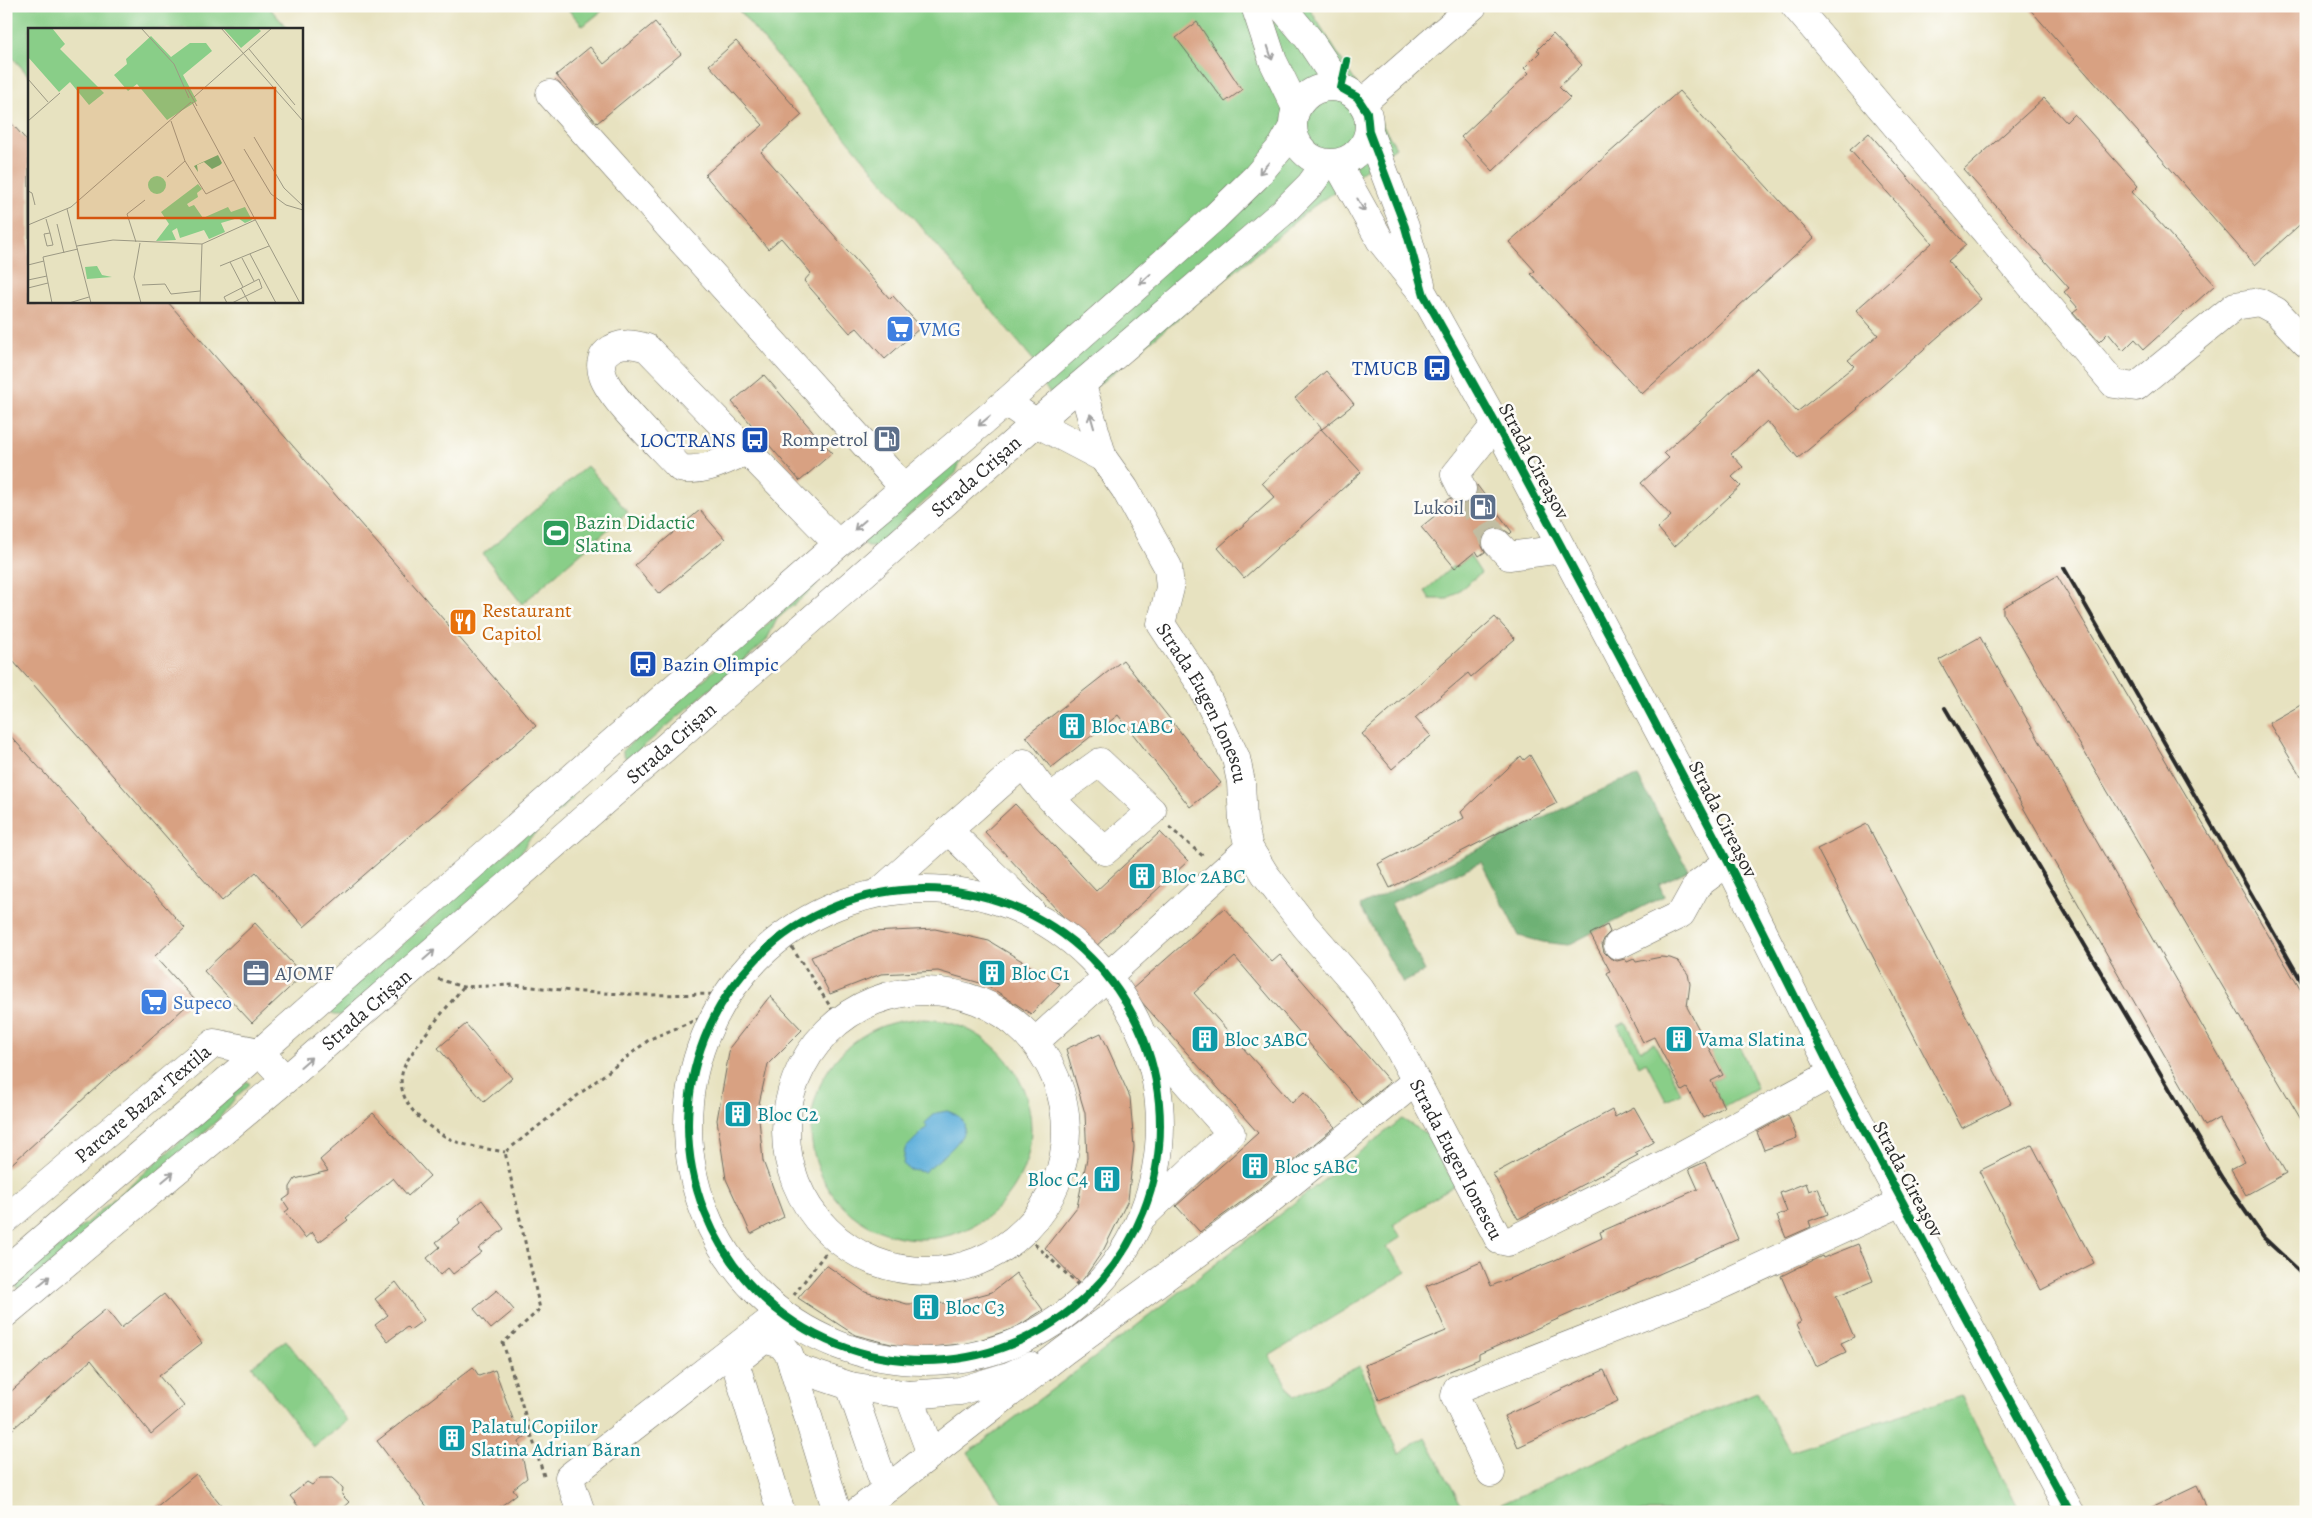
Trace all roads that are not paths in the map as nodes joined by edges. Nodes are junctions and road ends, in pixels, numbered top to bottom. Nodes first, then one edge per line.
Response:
1 (1255, 6) edge
2 (1282, 6) edge
3 (1473, 6) edge
4 (1795, 6) edge
5 (1341, 88) junction
6 (550, 94) dead end
7 (1362, 103) junction
8 (1294, 118) junction
9 (1369, 132) junction
10 (1331, 163) junction
11 (1424, 295) junction
12 (2306, 343) edge
13 (1082, 385) junction
14 (1006, 402) junction
15 (1036, 423) junction
16 (1496, 424) junction
17 (747, 451) junction
18 (1103, 458) junction
19 (904, 488) junction
20 (1462, 489) tunnel mouth
21 (1497, 543) tunnel mouth
22 (838, 544) junction
23 (1562, 549) junction
24 (1051, 797) junction
25 (948, 830) junction
26 (1249, 848) junction
27 (1728, 862) junction
28 (878, 893) junction
29 (1036, 916) junction
30 (1618, 945) dead end
31 (1109, 976) junction
32 (1144, 1034) junction
33 (1035, 1042) junction
34 (260, 1052) junction
35 (1832, 1073) junction
36 (285, 1079) junction
37 (1416, 1081) junction
38 (1902, 1202) junction
39 (1144, 1215) junction
40 (6, 1219) edge
41 (6, 1270) edge
42 (6, 1313) edge
43 (768, 1327) junction
44 (1064, 1351) junction
45 (793, 1367) junction
46 (850, 1386) junction
47 (909, 1395) junction
48 (932, 1454) junction
49 (1491, 1473) dead end
50 (886, 1489) junction
51 (581, 1512) edge
52 (781, 1512) edge
53 (837, 1512) edge
54 (857, 1512) edge
55 (2070, 1512) edge

1 -> 8 main road
2 - 5 main road
3 - 7 main road
4 - 12 main road
5 - 7 main road
5 - 8 main road
6 - 19 main road
7 - 9 main road
8 - 10 main road
8 -> 14 main road, Strada Crișan
9 - 10 main road
9 - 11 main road, Strada Cireașov
10 -> 11 main road, Strada Cireașov
10 - 13 main road, Strada Crișan
11 - 16 main road, Strada Cireașov
13 - 15 main road, Strada Crișan
18 -> 13 main road, Strada Eugen Ionescu
14 - 15 main road, Strada Eugen Ionescu
14 -> 19 main road, Strada Crișan
15 - 18 main road, Strada Eugen Ionescu
36 -> 15 main road, Strada Crișan
16 - 20 main road
16 - 23 main road, Strada Cireașov
17 - 17 main road
17 - 22 main road
18 - 26 main road, Strada Eugen Ionescu
19 -> 22 main road, Strada Crișan
21 - 23 main road
22 - 34 main road, Strada Crișan
23 - 27 main road, Strada Cireașov
24 - 24 main road
24 - 25 main road
25 - 28 main road
25 - 29 main road
26 - 31 main road
26 - 37 main road, Strada Eugen Ionescu
27 - 30 main road
27 - 35 main road, Strada Cireașov
28 - 29 main road
28 - 43 main road
29 - 31 main road
31 - 32 main road
31 - 33 main road
32 - 39 main road
32 - 39 main road
33 - 33 main road
34 - 36 main road
34 - 40 main road, Parcare Bazar Textila
34 - 41 main road, Strada Crișan
35 - 37 main road, Strada Eugen Ionescu
35 - 38 main road, Strada Cireașov
42 -> 36 main road, Strada Crișan
37 - 44 main road
38 - 49 main road
38 - 55 main road, Strada Cireașov
39 - 43 main road
43 - 45 main road
43 - 51 main road
43 - 52 main road
44 - 47 main road
44 - 48 main road
45 - 46 main road
45 - 53 main road
46 - 47 main road
46 - 50 main road
47 - 48 main road
48 - 50 main road
50 - 54 main road

